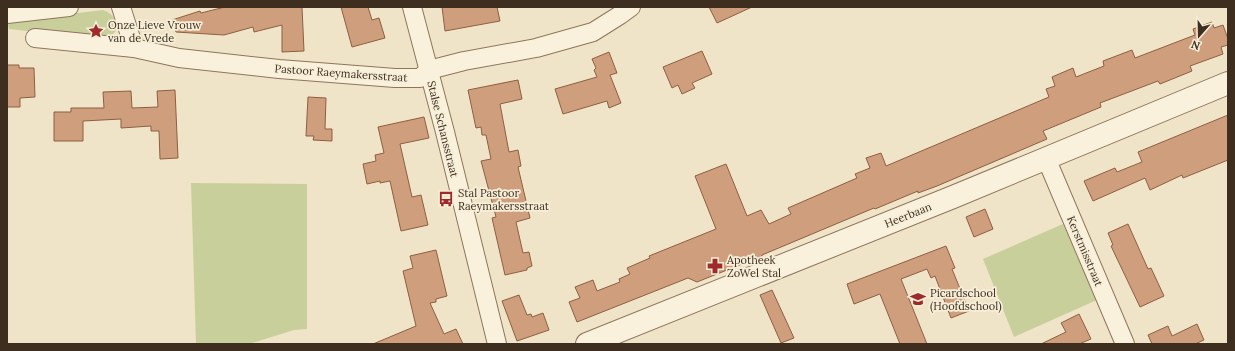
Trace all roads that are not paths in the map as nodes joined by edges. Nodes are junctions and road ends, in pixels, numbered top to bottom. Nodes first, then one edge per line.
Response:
1 (69, 7) edge
2 (121, 7) edge
3 (412, 7) edge
4 (631, 7) edge
5 (7, 14) edge
6 (35, 38) dead end
7 (134, 48) junction
8 (428, 70) junction
9 (1228, 83) edge
10 (1046, 158) junction
11 (497, 344) edge
12 (586, 344) edge
13 (1125, 344) edge

1 - 5 street
2 - 7 street
3 - 8 street, Stalse Schansstraat
4 - 8 street, Pastoor Raeymakersstraat
6 - 7 street, Pastoor Raeymakersstraat
7 - 8 street, Pastoor Raeymakersstraat
8 - 11 street, Stalse Schansstraat
9 - 10 street, Heerbaan
10 - 12 street, Heerbaan
10 - 13 street, Kerstmisstraat

